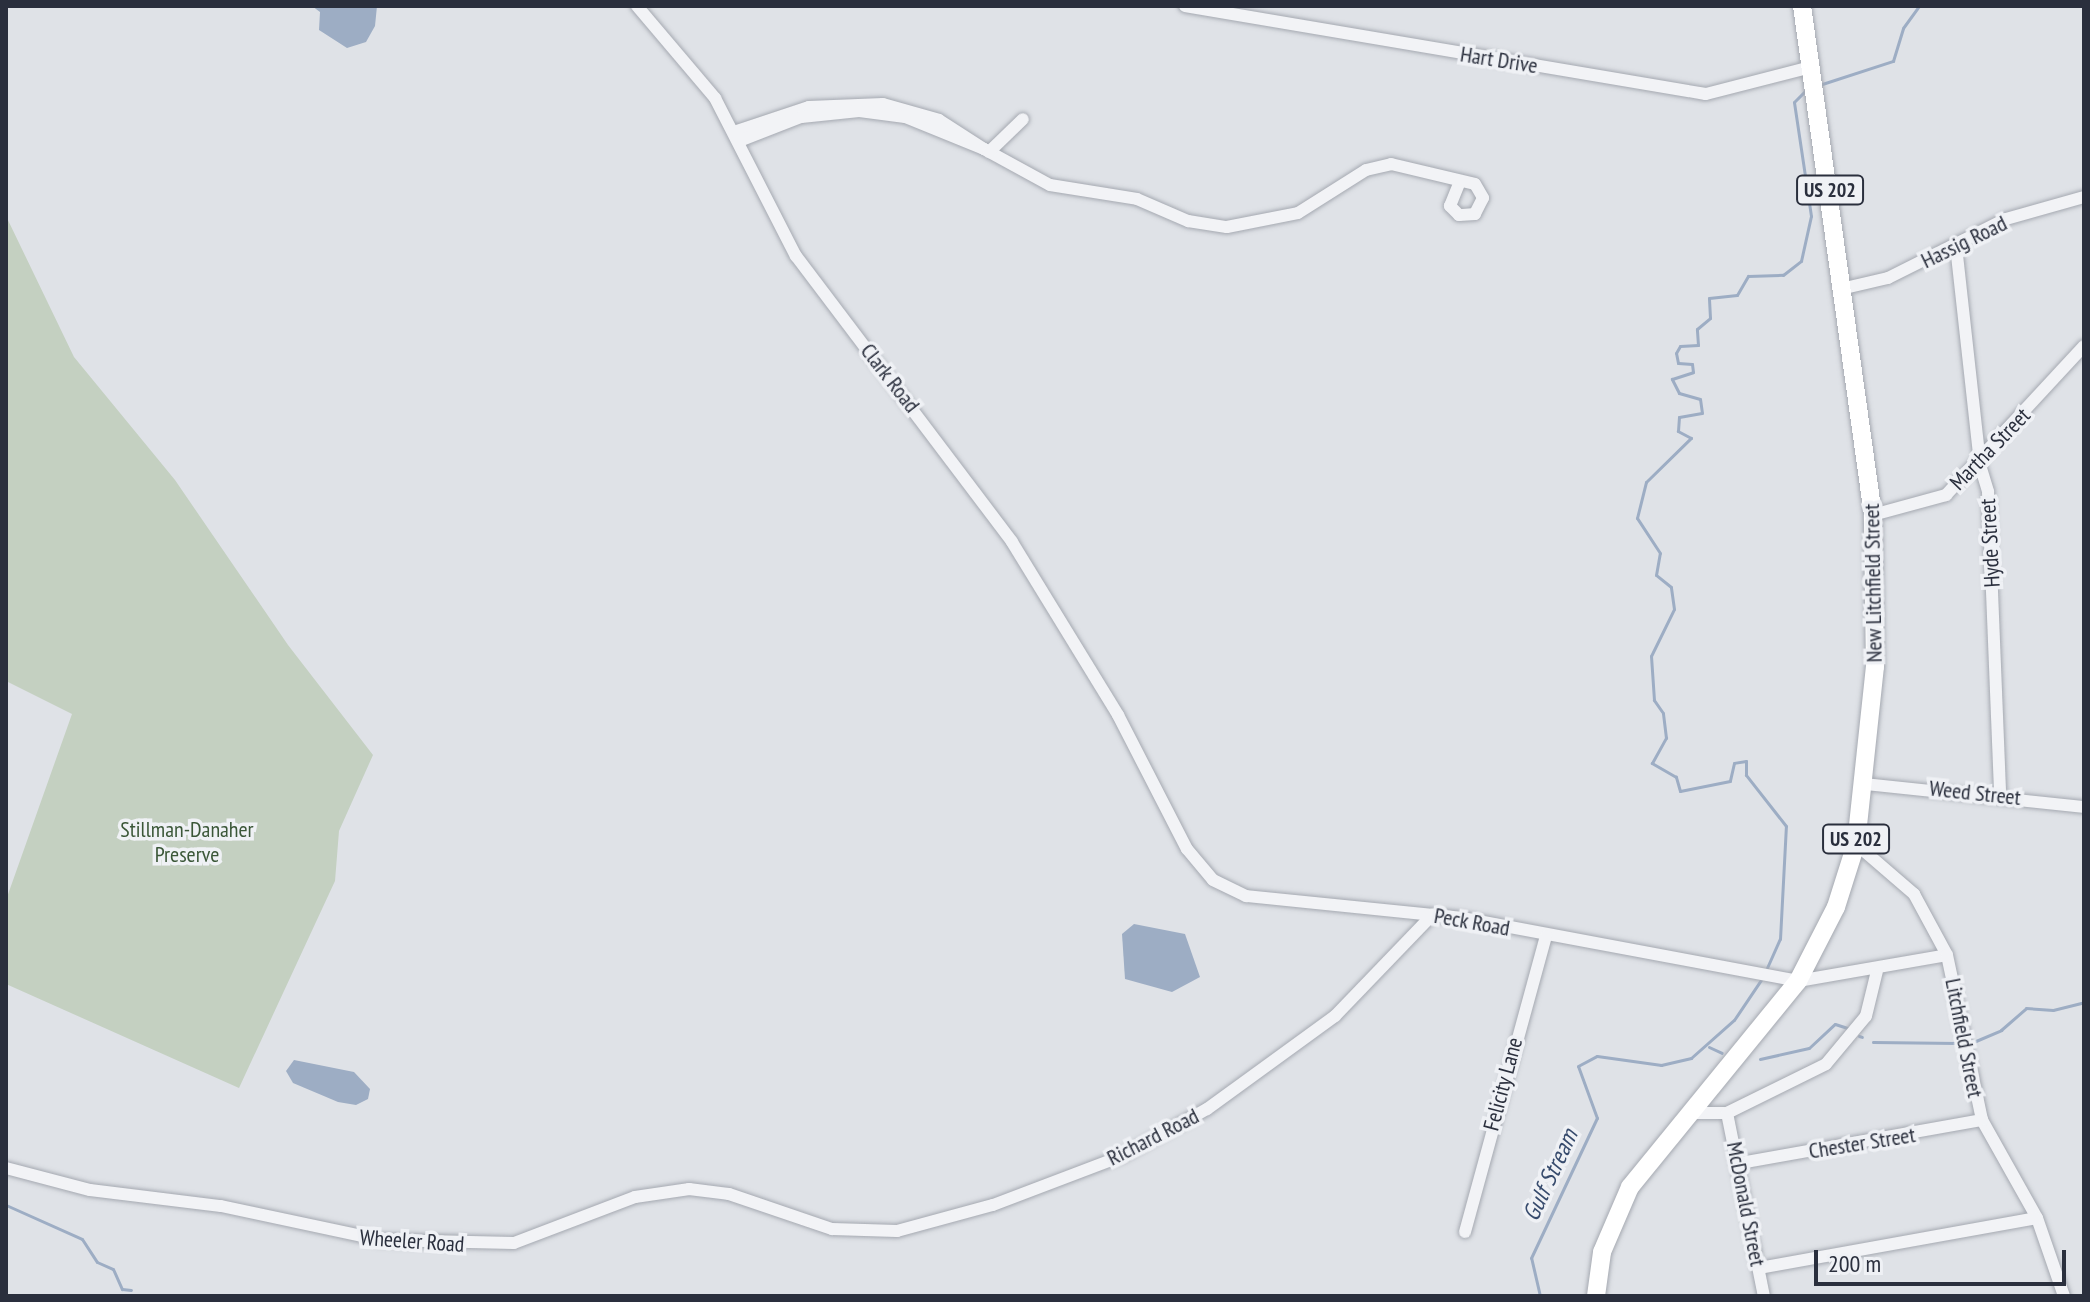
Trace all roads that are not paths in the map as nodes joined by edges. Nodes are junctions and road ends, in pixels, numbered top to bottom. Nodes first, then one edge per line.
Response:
1 (637, 6) edge
2 (1185, 6) edge
3 (1802, 6) edge
4 (1813, 80) junction
5 (1023, 119) dead end
6 (736, 136) junction
7 (986, 150) junction
8 (1459, 184) dead end
9 (2084, 197) edge
10 (1956, 246) junction
11 (1845, 288) junction
12 (2084, 346) edge
13 (1980, 465) junction
14 (1873, 515) junction
15 (1139, 755) joint
16 (1865, 784) junction
17 (2000, 795) junction
18 (2084, 807) edge
19 (1856, 844) junction
20 (1433, 914) junction
21 (1546, 936) junction
22 (1947, 955) junction
23 (1877, 971) junction
24 (1798, 981) junction
25 (1690, 1113) junction
26 (1727, 1113) junction
27 (1982, 1120) junction
28 (1740, 1163) junction
29 (6, 1168) edge
30 (2037, 1218) junction
31 (811, 1224) joint
32 (1465, 1232) dead end
33 (1759, 1268) junction
34 (1596, 1296) edge
35 (1764, 1296) edge
36 (2064, 1296) edge

1 - 6 street, Clark Road
2 - 4 street, Hart Drive
3 - 4 highway, New Litchfield Street / US 202
4 - 11 highway, New Litchfield Street / US 202
5 - 7 street
6 - 7 street
6 - 15 street, Clark Road
7 - 8 street
9 - 10 street, Hassig Road
10 - 11 street, Hassig Road
10 - 13 street, Hyde Street
11 - 14 highway, New Litchfield Street / US 202
12 - 13 street, Martha Street
13 - 14 street, Martha Street
13 - 17 street, Hyde Street
14 - 16 highway, New Litchfield Street / US 202
15 - 20 street, Peck Road
16 - 17 street, Weed Street
16 - 19 highway, New Litchfield Street / US 202
17 - 18 street, Weed Street
19 - 22 street, Litchfield Street
19 - 24 highway, New Litchfield Street / US 202
20 - 21 street, Peck Road
20 - 31 street, Richard Road
21 - 24 street, Peck Road
21 - 32 street, Felicity Lane
22 - 23 street, Peck Road
22 - 27 street, Litchfield Street
23 - 24 street, Peck Road
23 - 26 street
24 - 25 highway, New Litchfield Street / US 202
25 - 26 street
25 - 34 highway, New Litchfield Street / US 202
26 - 28 street, McDonald Street
27 - 28 street, Chester Street
27 - 30 street, Litchfield Street
28 - 33 street, McDonald Street
29 - 31 street, Wheeler Road
30 - 33 street
30 - 36 street, Litchfield Street
33 - 35 street, McDonald Street

